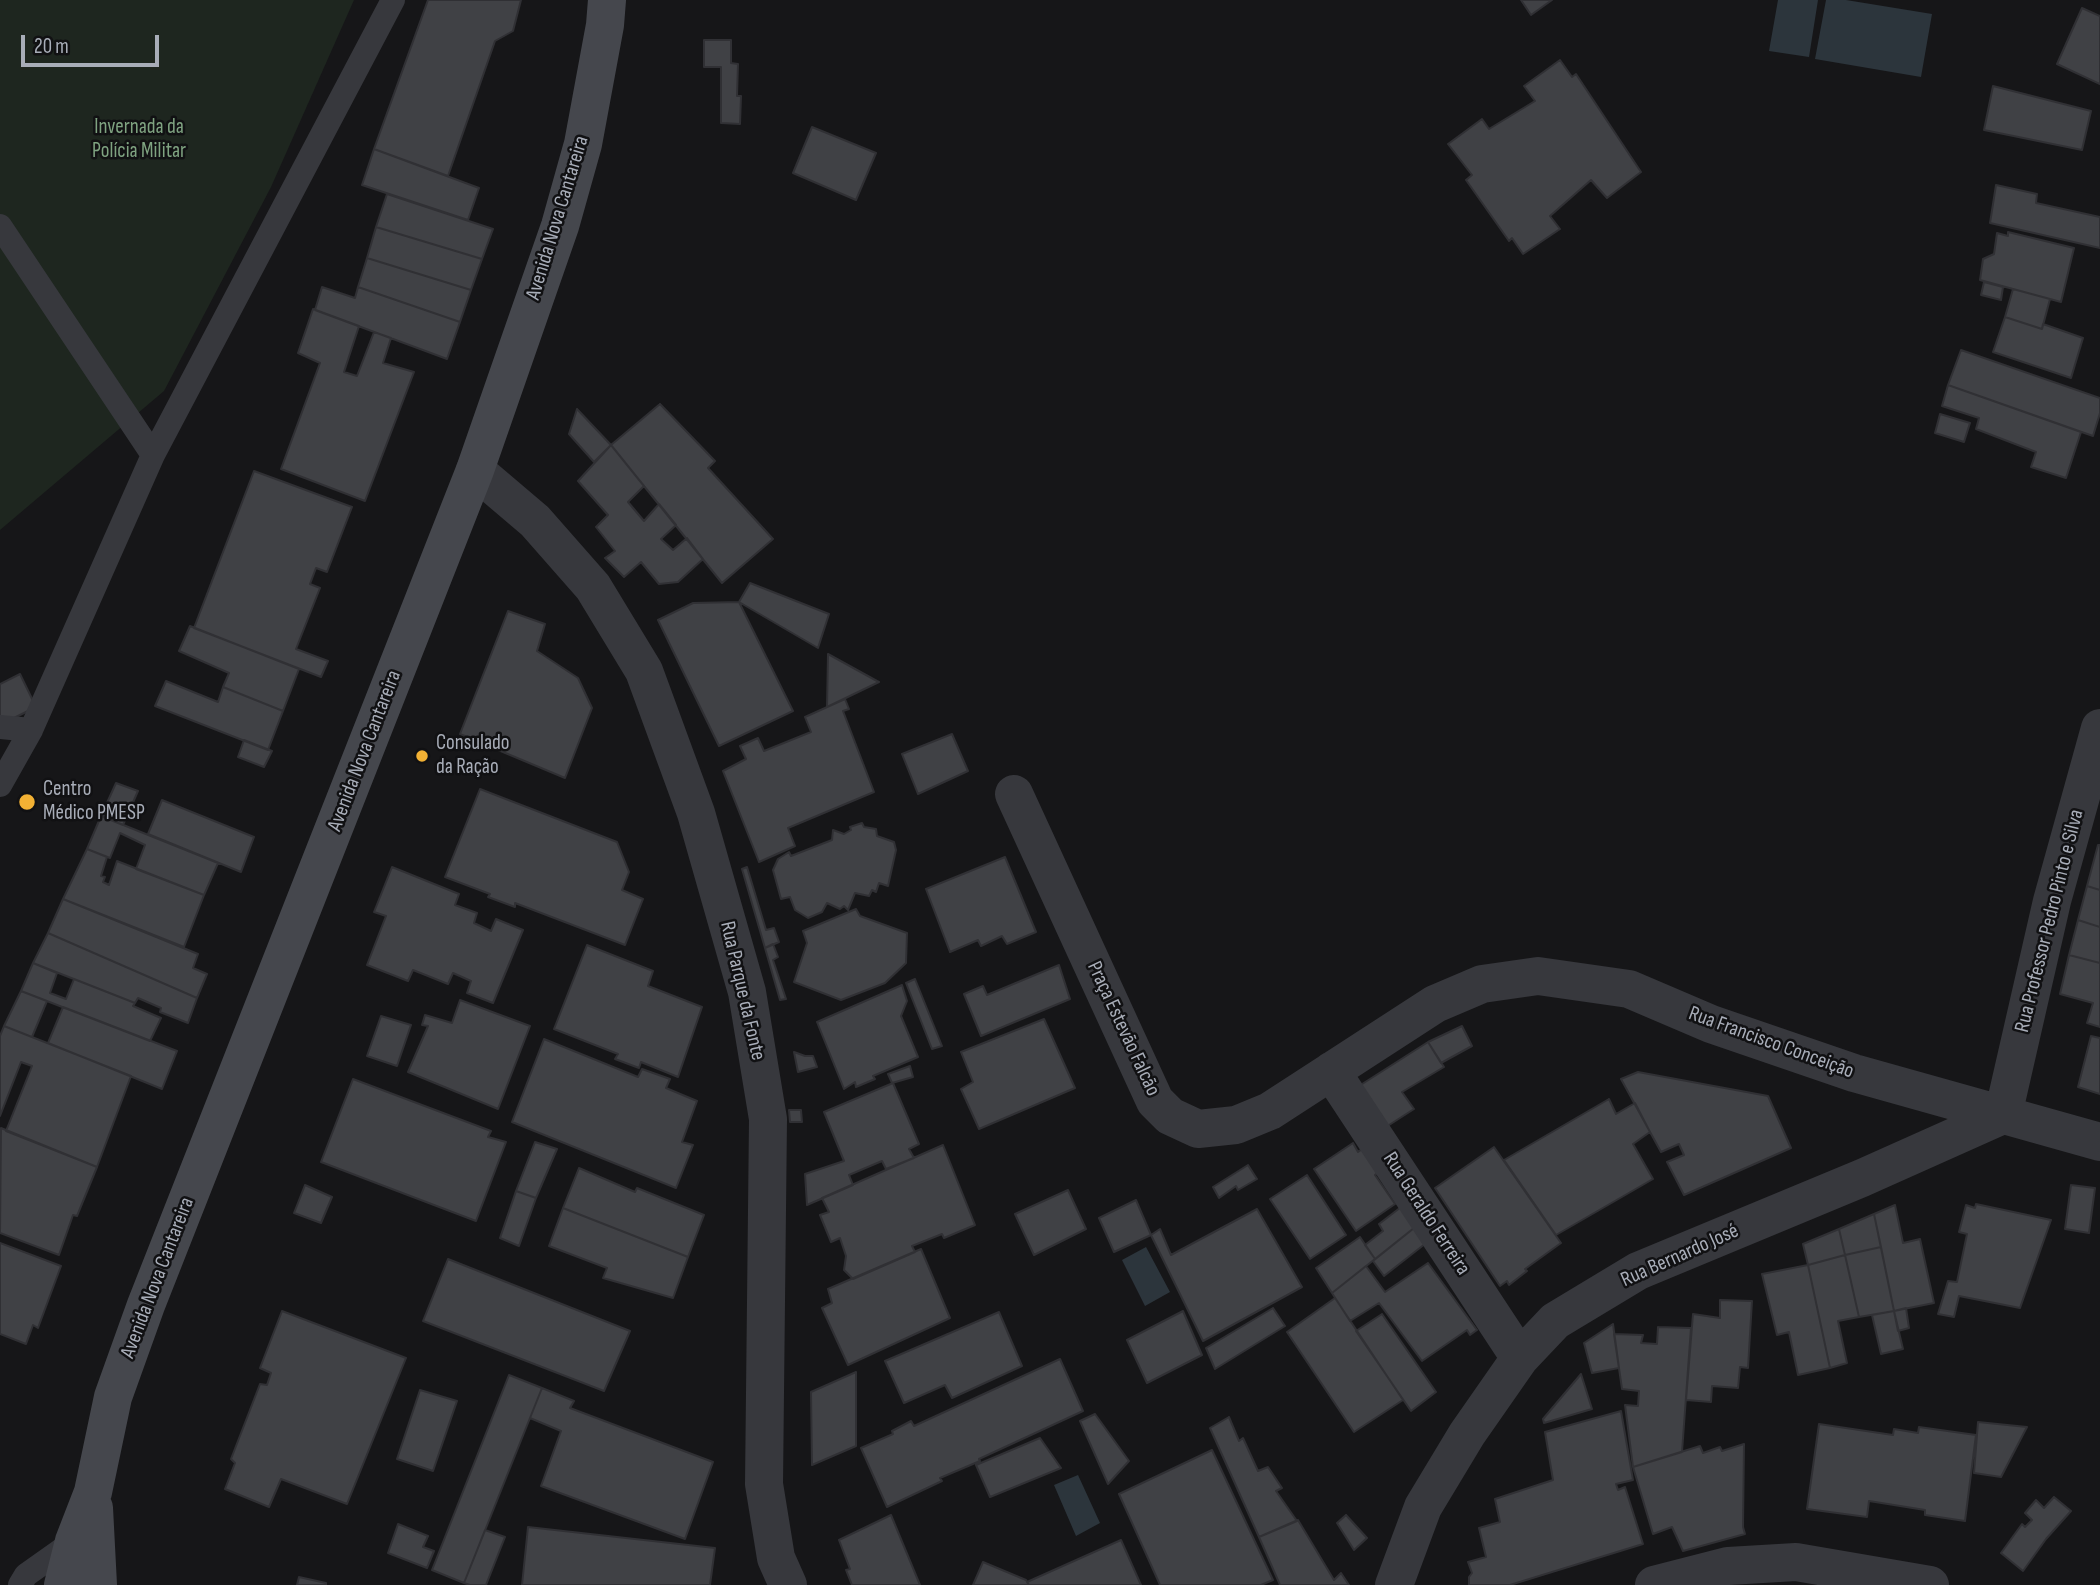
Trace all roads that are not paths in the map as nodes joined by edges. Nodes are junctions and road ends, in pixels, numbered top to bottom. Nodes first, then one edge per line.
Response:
1 (394, 0) edge
2 (607, 0) edge
3 (0, 226) edge
4 (153, 455) junction
5 (475, 470) junction
6 (0, 727) edge
7 (2100, 728) edge
8 (31, 730) junction
9 (0, 785) edge
10 (1014, 793) dead end
11 (1538, 976) joint
12 (1331, 1071) junction
13 (2003, 1115) junction
14 (2100, 1142) edge
15 (1520, 1357) junction
16 (93, 1492) junction
17 (74, 1541) junction
18 (20, 1585) edge
19 (63, 1585) edge
20 (98, 1585) edge
21 (788, 1585) edge
22 (1394, 1585) edge
23 (1654, 1585) edge
24 (1930, 1585) edge

1 - 4 lane
2 - 5 main road, Avenida Nova Cantareira
3 - 4 lane
4 - 8 lane
5 - 16 main road, Avenida Nova Cantareira
5 - 21 street, Rua Parque da Fonte
6 - 8 lane
7 - 13 street, Rua Professor Pedro Pinto e Silva
8 - 9 lane
10 - 12 street, Praça Estevão Falcão
11 - 12 street, Praça Estevão Falcão
11 - 13 street, Rua Francisco Conceição
12 - 15 street, Rua Geraldo Ferreira
13 - 14 street
13 - 15 street, Rua Bernardo José
15 - 22 street, Rua Bernardo José
16 - 17 main road, Avenida Nova Cantareira
16 - 20 main road, Avenida Nova Cantareira
17 - 18 lane
17 - 19 main road, Avenida Nova Cantareira
23 - 24 street

